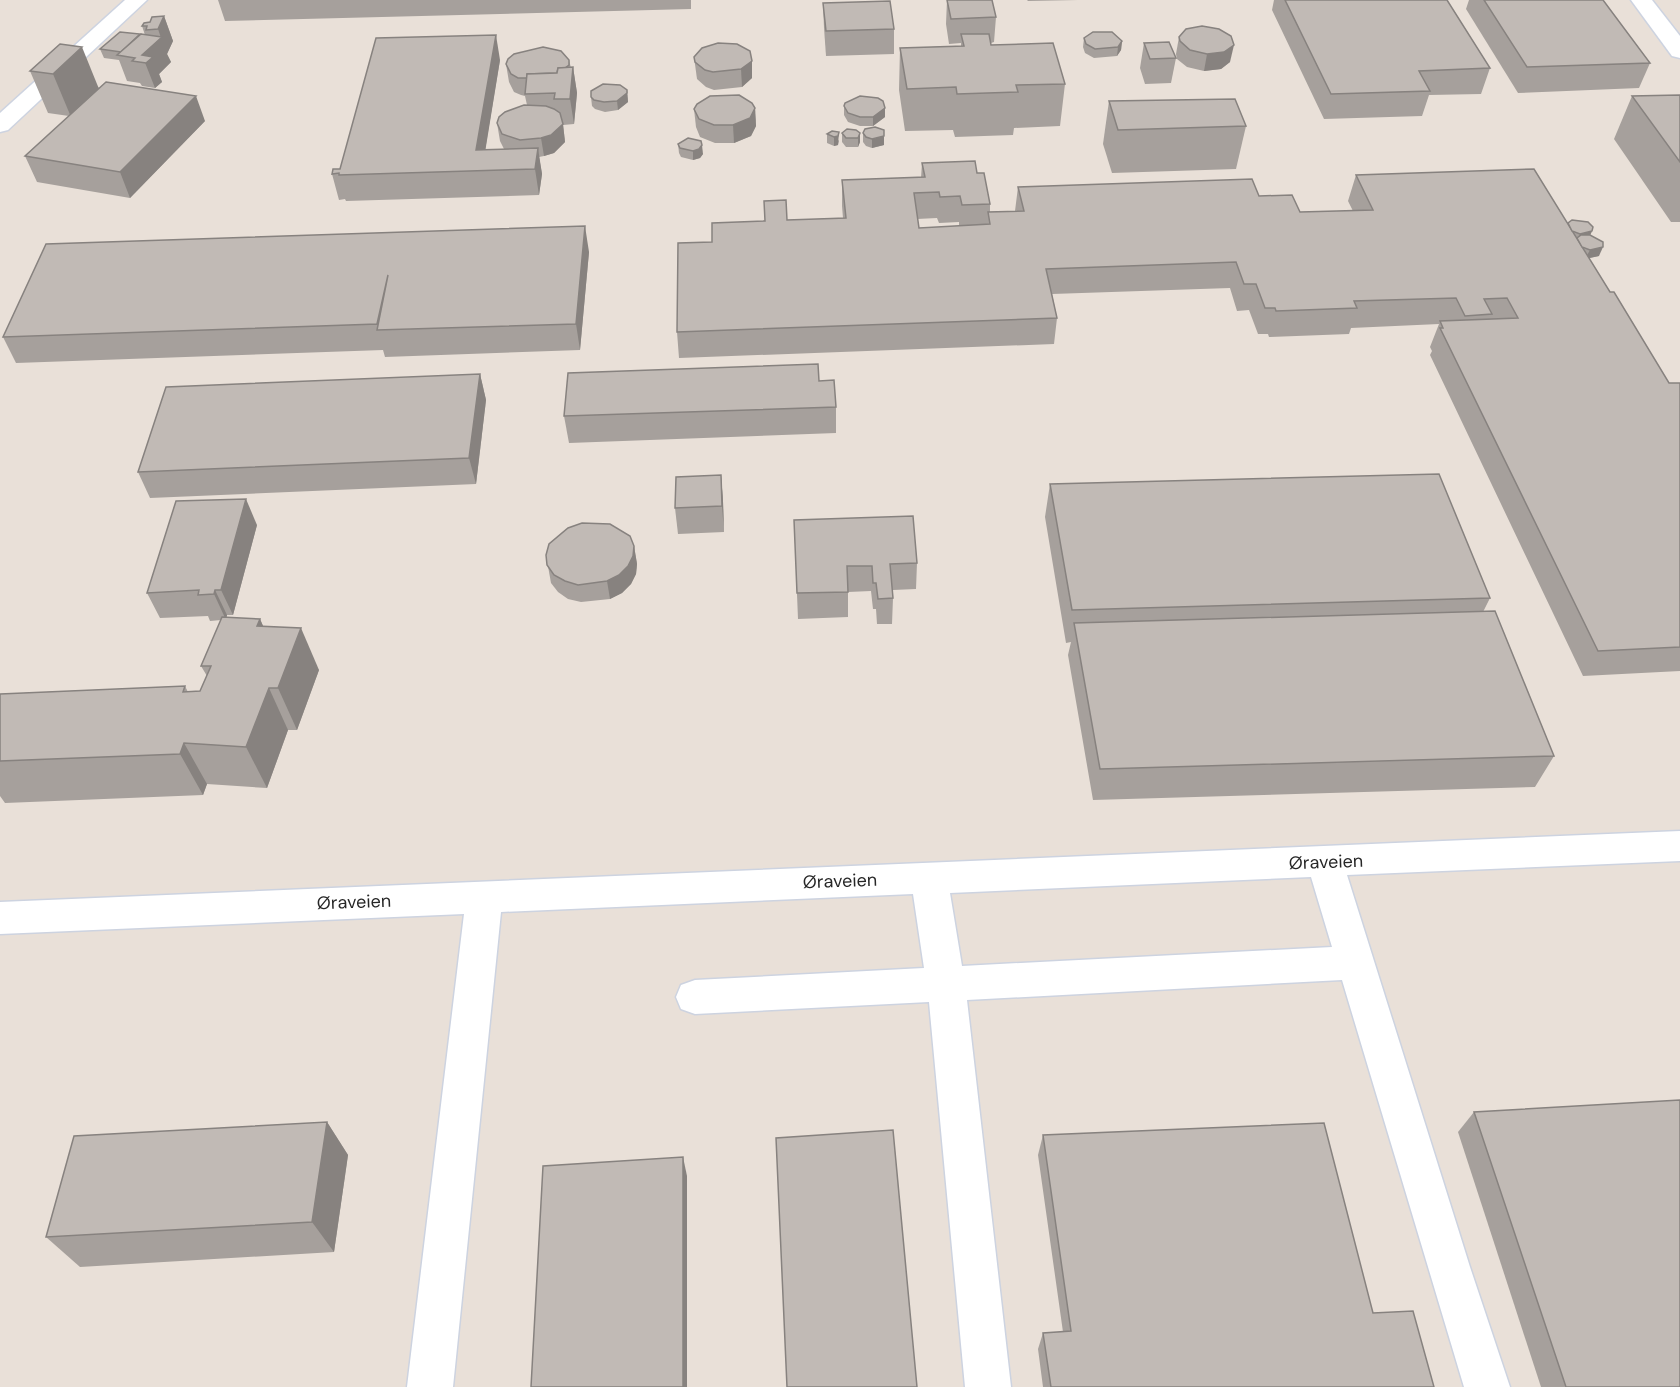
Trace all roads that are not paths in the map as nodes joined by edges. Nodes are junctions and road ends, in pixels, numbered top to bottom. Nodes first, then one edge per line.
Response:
1 (137, 0) edge
2 (1641, 0) edge
3 (1680, 51) edge
4 (0, 125) edge
5 (1680, 846) edge
6 (1325, 862) junction
7 (929, 878) junction
8 (484, 897) junction
9 (0, 918) edge
10 (1356, 962) junction
11 (946, 985) junction
12 (695, 997) dead end
13 (430, 1387) edge
14 (988, 1387) edge
15 (1487, 1387) edge

1 - 4 street
2 - 3 street
5 - 6 street, Øraveien
6 - 7 street, Øraveien
6 - 10 street
7 - 8 street, Øraveien
7 - 11 street
8 - 9 street, Øraveien
8 - 13 street
10 - 11 street
10 - 15 street
11 - 12 street
11 - 14 street

